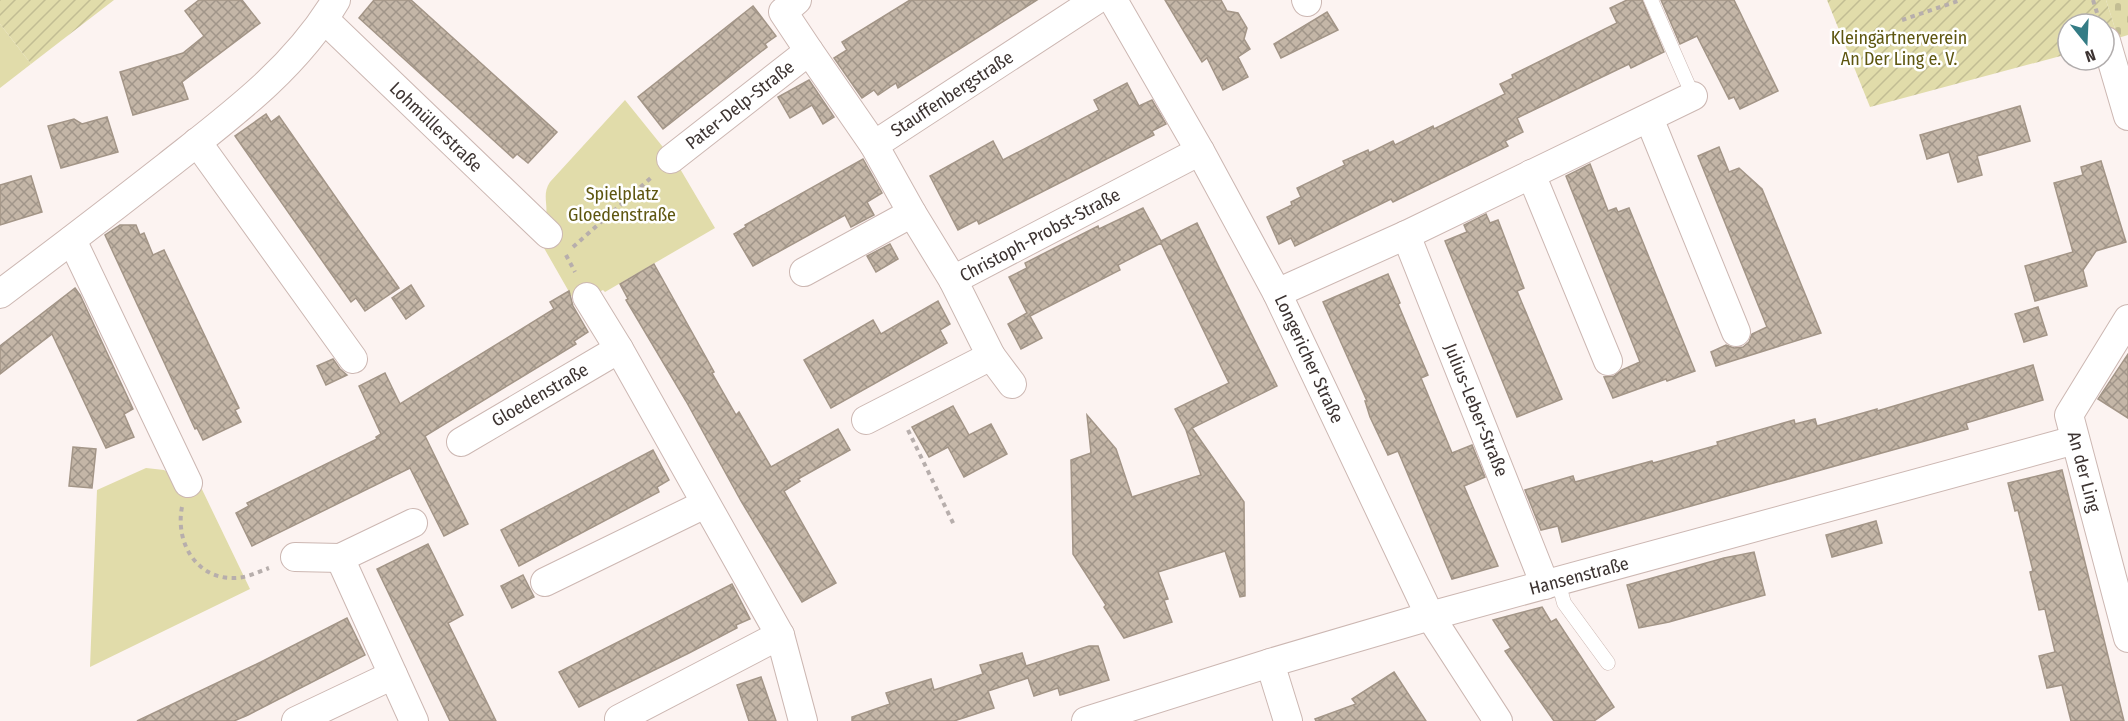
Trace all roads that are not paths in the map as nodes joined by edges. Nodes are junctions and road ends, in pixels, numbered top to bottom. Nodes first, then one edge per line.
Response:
1 (797, 0) edge
2 (1096, 0) edge
3 (1113, 0) edge
4 (1651, 0) edge
5 (330, 10) edge
6 (809, 51) junction
7 (2115, 72) edge
8 (1693, 96) joint
9 (2128, 116) edge
10 (1649, 118) junction
11 (197, 142) junction
12 (874, 145) junction
13 (1200, 151) junction
14 (672, 159) road end
15 (1531, 174) junction
16 (912, 213) junction
17 (1406, 235) junction
18 (72, 240) junction
19 (557, 244) road end
20 (804, 272) dead end
21 (953, 280) junction
22 (1277, 293) junction
23 (0, 294) edge
24 (587, 297) road end
25 (2128, 319) edge
26 (1736, 332) dead end
27 (619, 349) junction
28 (991, 356) junction
29 (353, 359) dead end
30 (1608, 361) dead end
31 (1012, 384) dead end
32 (866, 420) dead end
33 (2075, 440) junction
34 (461, 442) dead end
35 (188, 483) road end
36 (705, 504) junction
37 (413, 523) dead end
38 (295, 557) road end
39 (340, 558) junction
40 (545, 582) dead end
41 (1552, 583) junction
42 (1430, 616) junction
43 (780, 635) junction
44 (2128, 638) edge
45 (1270, 663) junction
46 (1608, 663) dead end
47 (393, 675) junction
48 (619, 719) dead end
49 (296, 721) edge
50 (414, 721) edge
51 (803, 721) edge
52 (1086, 721) edge
53 (1287, 721) edge
54 (1498, 721) edge

1 - 6 street, Pater-Delp-Straße
2 - 12 street, Stauffenbergstraße
3 - 13 street, Longericher Straße
4 - 8 lane
5 - 11 street, Lohmüllerstraße
5 - 19 street, Lohmüllerstraße
6 - 12 street, Pater-Delp-Straße
6 - 14 street, Pater-Delp-Straße
7 - 9 street
8 - 10 street
10 - 15 street
10 - 26 street
11 - 18 street, Lohmüllerstraße
11 - 29 street
12 - 16 street, Stauffenbergstraße
13 - 21 street, Christoph-Probst-Straße
13 - 22 street, Longericher Straße
15 - 17 street
15 - 30 street
16 - 20 street
16 - 21 street, Stauffenbergstraße
17 - 22 street
17 - 41 street, Julius-Leber-Straße
18 - 23 street, Lohmüllerstraße
18 - 35 street
21 - 28 street, Christoph-Probst-Straße
22 - 42 street, Longericher Straße
24 - 27 street
25 - 33 street, An der Ling
27 - 34 street, Gloedenstraße
27 - 36 street
28 - 31 street, Christoph-Probst-Straße
28 - 32 street
33 - 41 street, Hansenstraße
33 - 44 street, An der Ling
36 - 40 street
36 - 43 street
37 - 39 street
38 - 39 street
39 - 47 street
41 - 42 street, Hansenstraße
41 - 46 lane
42 - 45 street, Hansenstraße
42 - 54 street, Longericher Straße
43 - 48 street
43 - 51 street
45 - 52 street, Hansenstraße
45 - 53 street
47 - 49 street
47 - 50 street

